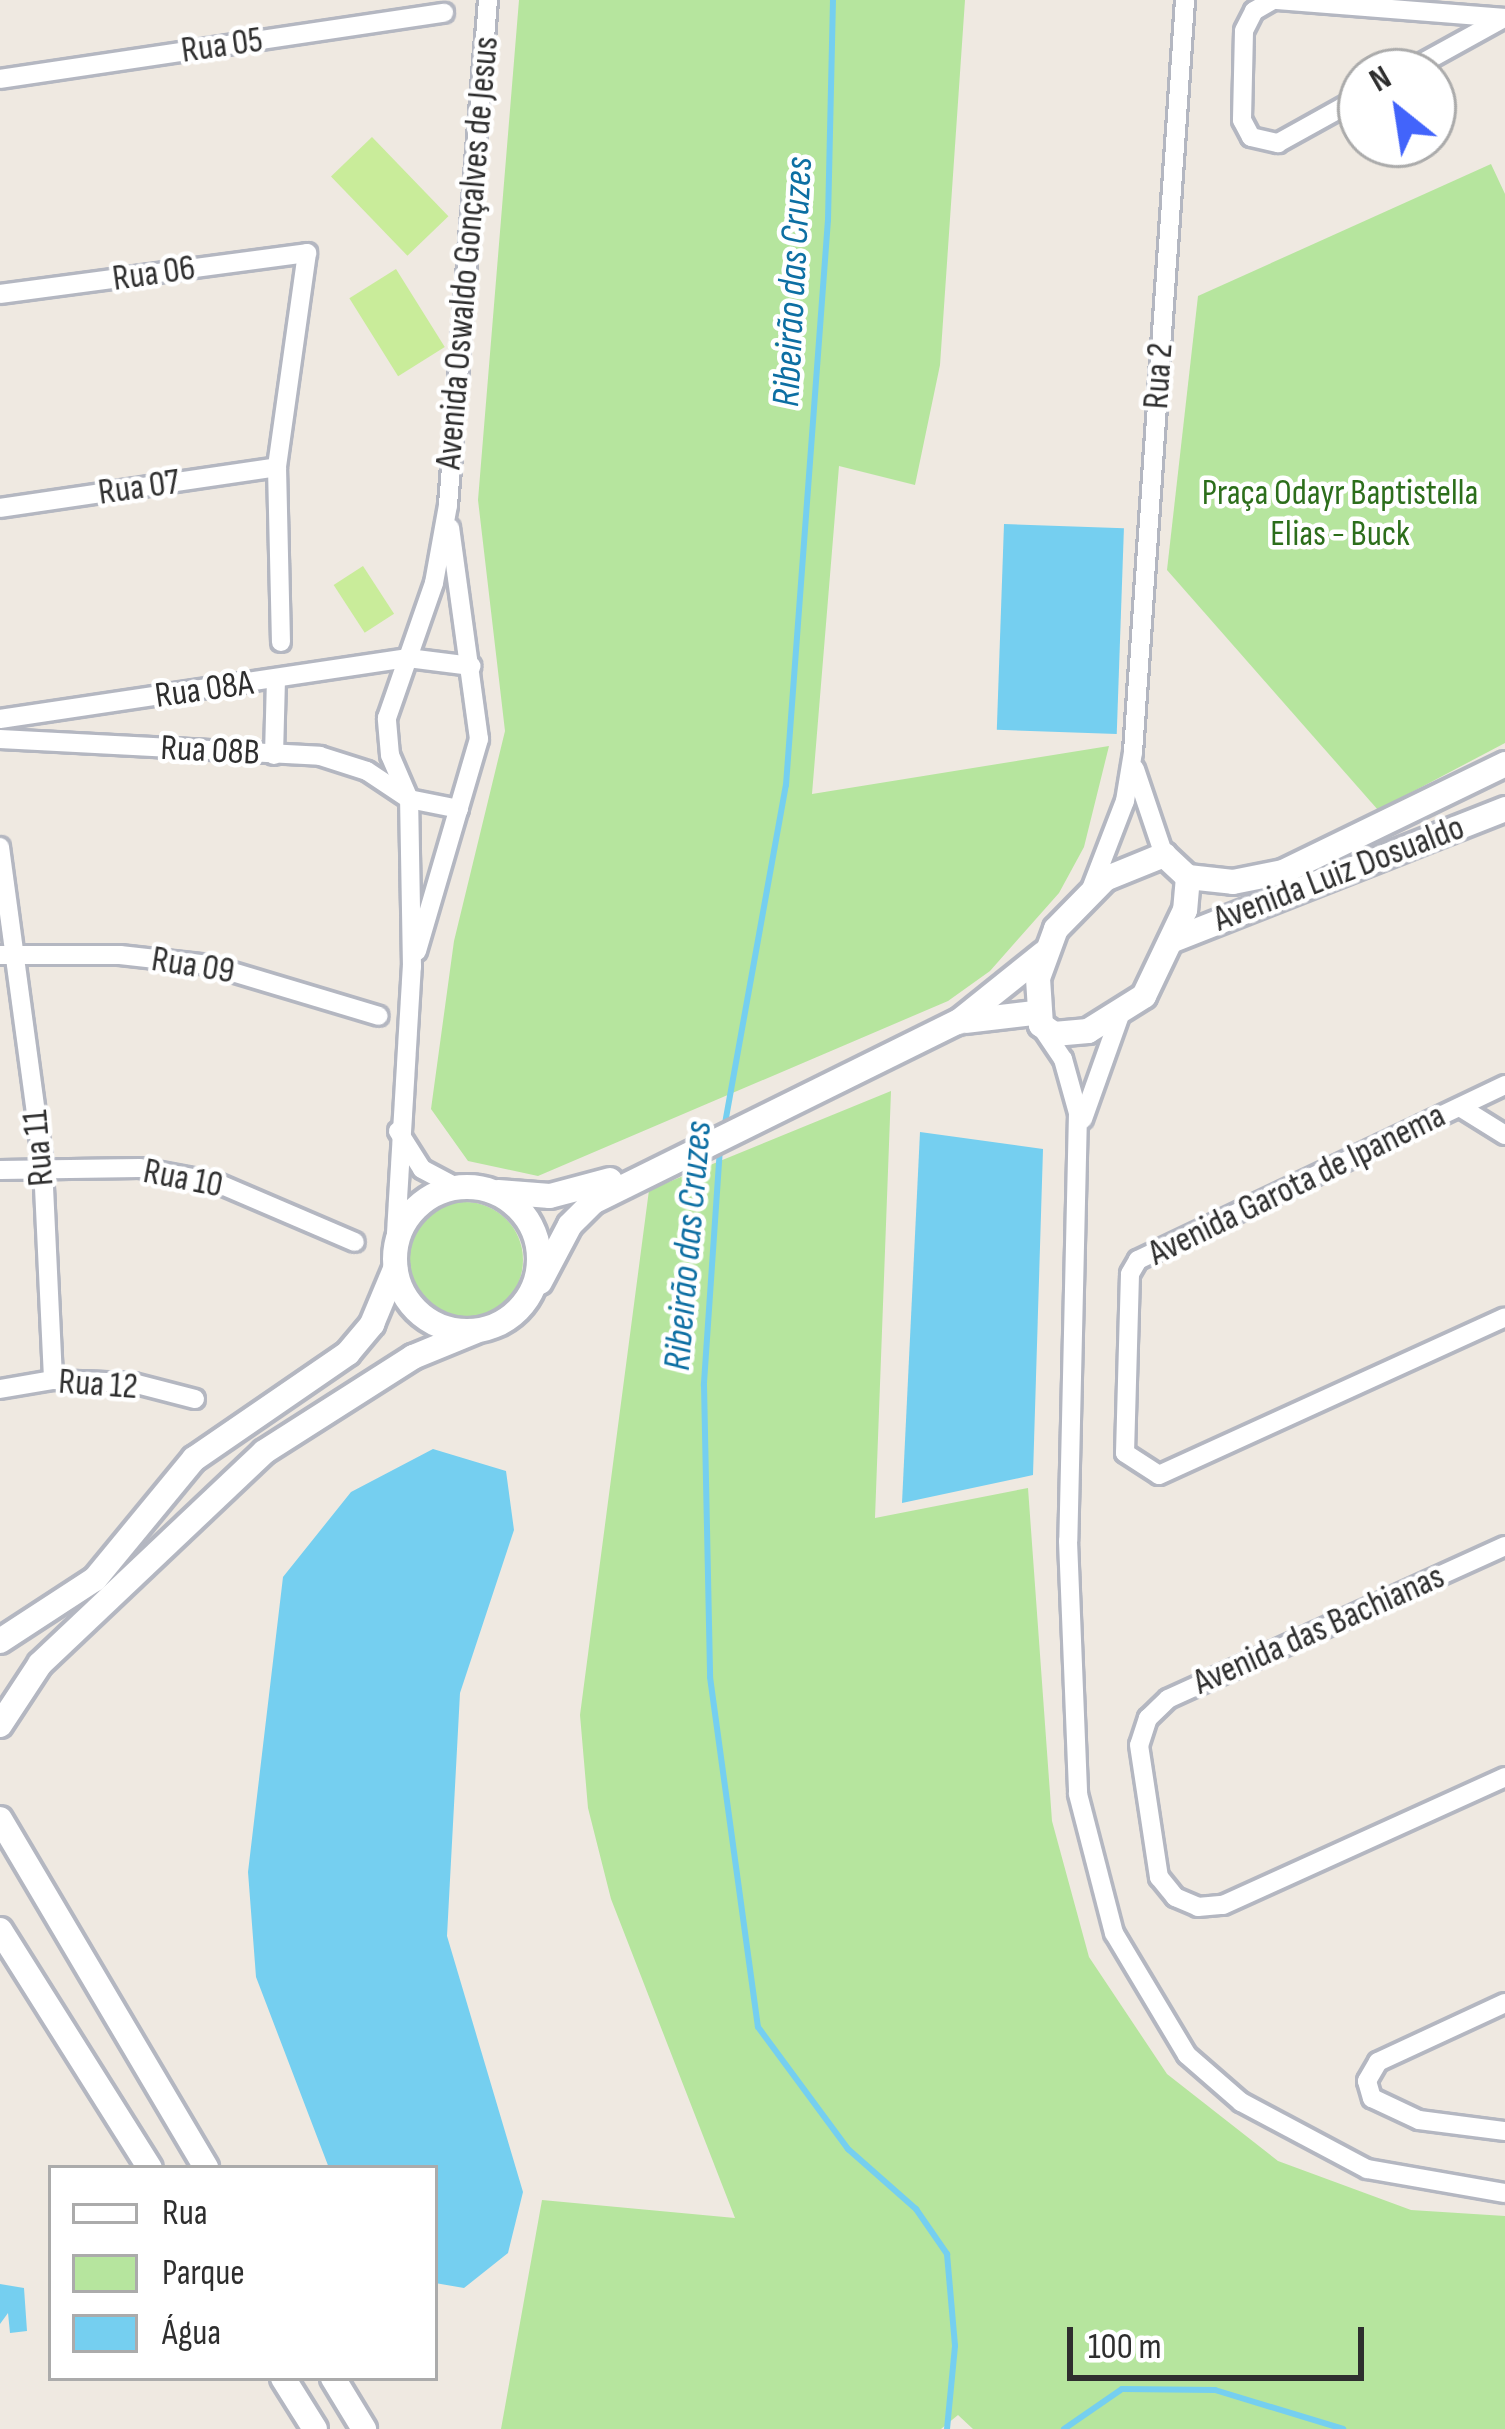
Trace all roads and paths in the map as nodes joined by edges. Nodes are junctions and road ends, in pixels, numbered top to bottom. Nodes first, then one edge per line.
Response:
1 (488, 0) edge
2 (1185, 0) edge
3 (1275, 0) edge
4 (444, 13) dead end
5 (1504, 18) edge
6 (1450, 48) edge
7 (0, 79) edge
8 (1337, 110) edge
9 (0, 294) edge
10 (277, 467) junction
11 (448, 505) junction
12 (0, 508) edge
13 (281, 642) dead end
14 (408, 658) junction
15 (471, 666) junction
16 (276, 680) junction
17 (0, 719) edge
18 (0, 739) edge
19 (1133, 752) junction
20 (274, 755) junction
21 (1505, 764) edge
22 (409, 799) junction
23 (459, 809) junction
24 (1505, 809) edge
25 (0, 848) edge
26 (1164, 855) junction
27 (1188, 877) junction
28 (1089, 893) junction
29 (1173, 940) junction
30 (1044, 952) junction
31 (9, 954) edge
32 (412, 968) junction
33 (379, 1016) dead end
34 (1119, 1018) junction
35 (1037, 1019) junction
36 (958, 1022) junction
37 (1505, 1085) edge
38 (1460, 1107) junction
39 (398, 1131) junction
40 (1505, 1135) edge
41 (1076, 1147) junction
42 (43, 1166) junction
43 (647, 1169) junction
44 (0, 1170) edge
45 (457, 1188) junction
46 (485, 1189) junction
47 (355, 1242) dead end
48 (395, 1259) junction
49 (540, 1282) junction
50 (1505, 1317) edge
51 (476, 1331) junction
52 (53, 1380) junction
53 (0, 1390) edge
54 (195, 1399) dead end
55 (1505, 1546) edge
56 (0, 1641) edge
57 (0, 1725) edge
58 (1505, 1777) edge
59 (0, 1819) edge
60 (0, 1930) edge
61 (1505, 2003) edge
62 (1505, 2131) edge
63 (148, 2165) edge
64 (204, 2165) edge
65 (1505, 2193) edge
66 (285, 2381) edge
67 (335, 2381) edge
68 (315, 2429) edge
69 (364, 2429) edge

1 - 11 street, Avenida Oswaldo Gonçalves de Jesus
2 - 19 street, Rua 2
3 - 5 street
3 - 8 street
4 - 7 street, Rua 05
5 - 6 street
9 - 10 street, Rua 06
10 - 12 street, Rua 07
10 - 13 street
11 - 14 street, Avenida Oswaldo Gonçalves de Jesus
11 - 15 street, Avenida Oswaldo Gonçalves de Jesus
14 - 15 street, Rua 08A
14 - 16 street, Rua 08A
14 - 22 street, Avenida Oswaldo Gonçalves de Jesus
15 - 23 street, Avenida Oswaldo Gonçalves de Jesus
16 - 17 street, Rua 08A
16 - 20 street
18 - 20 street, Rua 08B
19 - 26 street, Rua 2
19 - 28 street, Rua 2
20 - 22 street, Rua 08B
21 - 27 street, Avenida Luiz Dosualdo
22 - 23 street, Rua 08B
22 - 32 street
23 - 32 street
24 - 29 street, Avenida Luiz Dosualdo
25 - 31 street, Rua 11
26 - 27 street
26 - 28 street
27 - 29 street
28 - 30 street
29 - 34 street
30 - 35 street
30 - 36 street
31 - 33 street, Rua 09
31 - 42 street, Rua 11
32 - 39 street
34 - 35 street
34 - 41 street
35 - 36 street
35 - 41 street
36 - 43 street
37 - 38 street, Avenida Garota de Ipanema
38 - 40 street, Avenida Garota de Ipanema
38 - 50 street, Avenida Garota de Ipanema
39 - 45 street
39 - 48 street
41 - 65 street
42 - 44 street, Rua 10
42 - 47 street, Rua 10
42 - 52 street, Rua 11
43 - 46 street
43 - 49 street
45 - 46 street
45 - 48 street
46 - 49 street
48 - 51 street
48 - 56 street
49 - 51 street
51 - 57 street
52 - 53 street, Rua 12
52 - 54 street, Rua 12
55 - 58 street, Avenida das Bachianas
59 - 64 street
60 - 63 street
61 - 62 street
66 - 68 street
67 - 69 street

